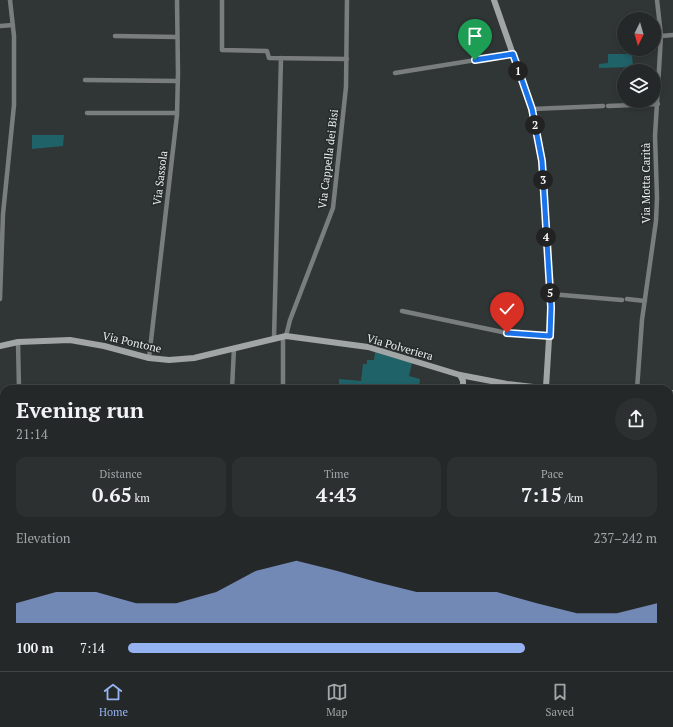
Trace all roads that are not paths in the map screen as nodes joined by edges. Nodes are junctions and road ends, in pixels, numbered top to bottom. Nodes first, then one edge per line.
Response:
1 (10, 0) edge
2 (177, 0) edge
3 (222, 0) edge
4 (347, 0) edge
5 (494, 0) edge
6 (657, 0) edge
7 (658, 12) edge
8 (13, 24) junction
9 (0, 26) edge
10 (673, 35) edge
11 (115, 36) dead end
12 (177, 36) junction
13 (661, 36) edge
14 (513, 54) junction
15 (280, 58) junction
16 (347, 59) junction
17 (395, 73) dead end
18 (85, 80) dead end
19 (178, 81) junction
20 (617, 106) edge
21 (658, 108) edge
22 (532, 109) junction
23 (87, 113) dead end
24 (177, 113) junction
25 (2, 214) edge
26 (550, 294) junction
27 (0, 299) edge
28 (645, 301) junction
29 (402, 311) dead end
30 (285, 336) junction
31 (550, 336) junction
32 (274, 339) junction
33 (18, 342) junction
34 (0, 346) edge
35 (234, 348) junction
36 (149, 358) junction
37 (460, 375) junction
38 (469, 376) junction
39 (463, 381) junction
40 (507, 384) joint
41 (19, 385) edge
42 (232, 385) edge
43 (283, 385) edge
44 (463, 385) edge
45 (513, 385) edge
46 (546, 385) edge
47 (637, 385) edge

1 - 8 street
2 - 12 street, Via Sassola
3 - 15 street
4 - 16 street, Via Cappella dei Bisi
5 - 14 street
6 - 7 street, Via Motta Carità
8 - 9 street
8 - 25 street
10 - 13 street
11 - 12 street
12 - 19 street, Via Sassola
14 - 17 street
14 - 22 street
15 - 16 street
15 - 32 street
16 - 30 street, Via Cappella dei Bisi
18 - 19 street
19 - 24 street, Via Sassola
20 - 22 street
21 - 28 street, Via Motta Carità
22 - 26 street
23 - 24 street
24 - 36 street, Via Sassola
25 - 27 street
26 - 28 street
26 - 31 street
28 - 47 street, Via Motta Carità
29 - 31 street
30 - 32 street, Via Pontone
30 - 37 street, Via Polveriera
30 - 43 street, Via Cappella dei Bisi
31 - 46 street
32 - 35 street, Via Pontone
33 - 34 street, Via Pontone
33 - 36 street, Via Pontone
33 - 41 street
35 - 36 street, Via Pontone
35 - 42 street
37 - 38 street, Via Polveriera
37 - 39 street
38 - 39 street
38 - 40 street, Via Polveriera
39 - 44 street
40 - 45 street, Via Polveriera

